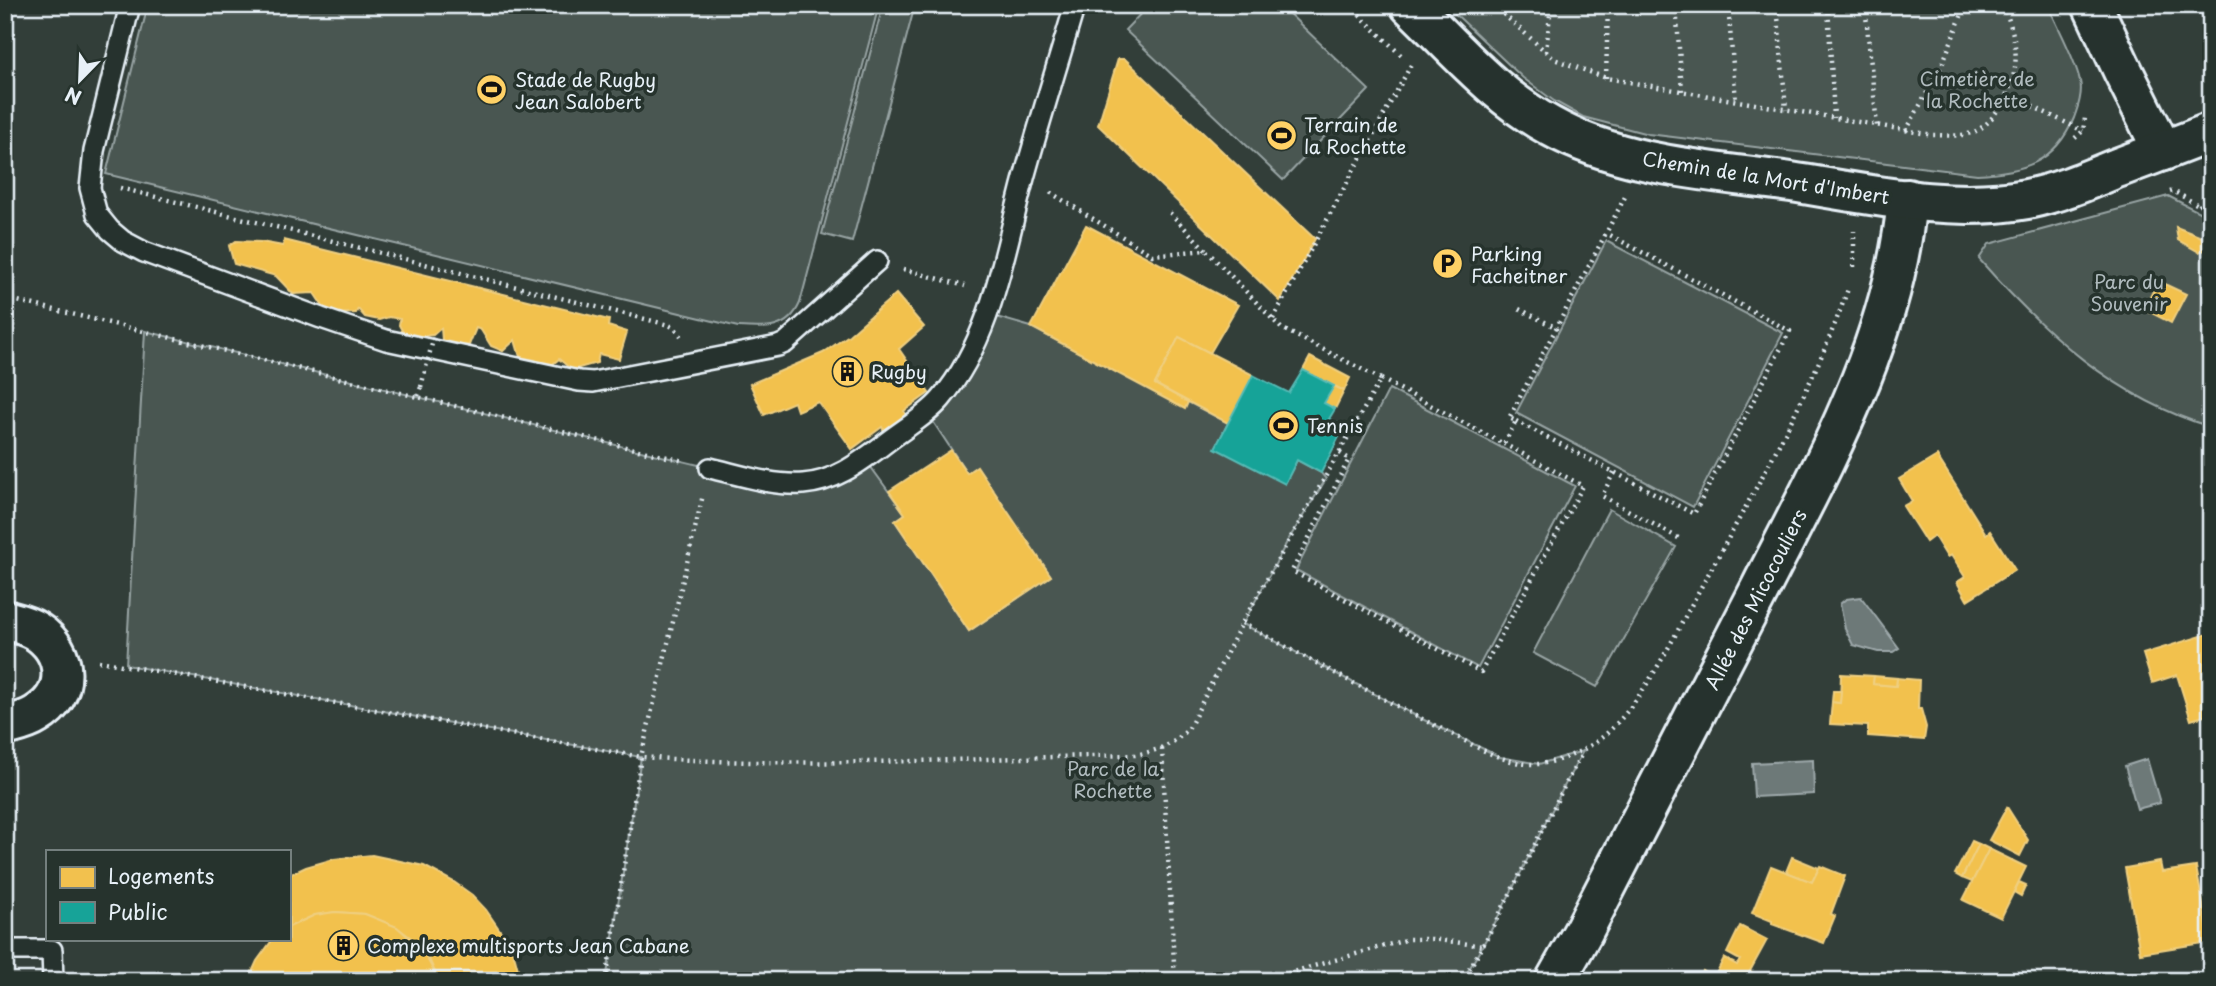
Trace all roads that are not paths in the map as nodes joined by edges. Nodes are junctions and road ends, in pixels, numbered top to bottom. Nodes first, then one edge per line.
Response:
1 (130, 5) edge
2 (1075, 5) edge
3 (1410, 5) edge
4 (2092, 5) edge
5 (2210, 135) edge
6 (2164, 150) junction
7 (1907, 199) junction
8 (877, 261) road end
9 (710, 468) road end
10 (5, 620) edge
11 (5, 726) edge
12 (5, 950) edge
13 (53, 981) edge
14 (1555, 981) edge

1 - 8 lane
2 - 9 lane
3 - 7 street, Chemin de la Mort d'Imbert
4 - 6 street
5 - 6 street, Chemin de la Mort d'Imbert
6 - 7 street, Chemin de la Mort d'Imbert
7 - 14 street, Allée des Micocouliers
10 - 11 street
12 - 13 lane

